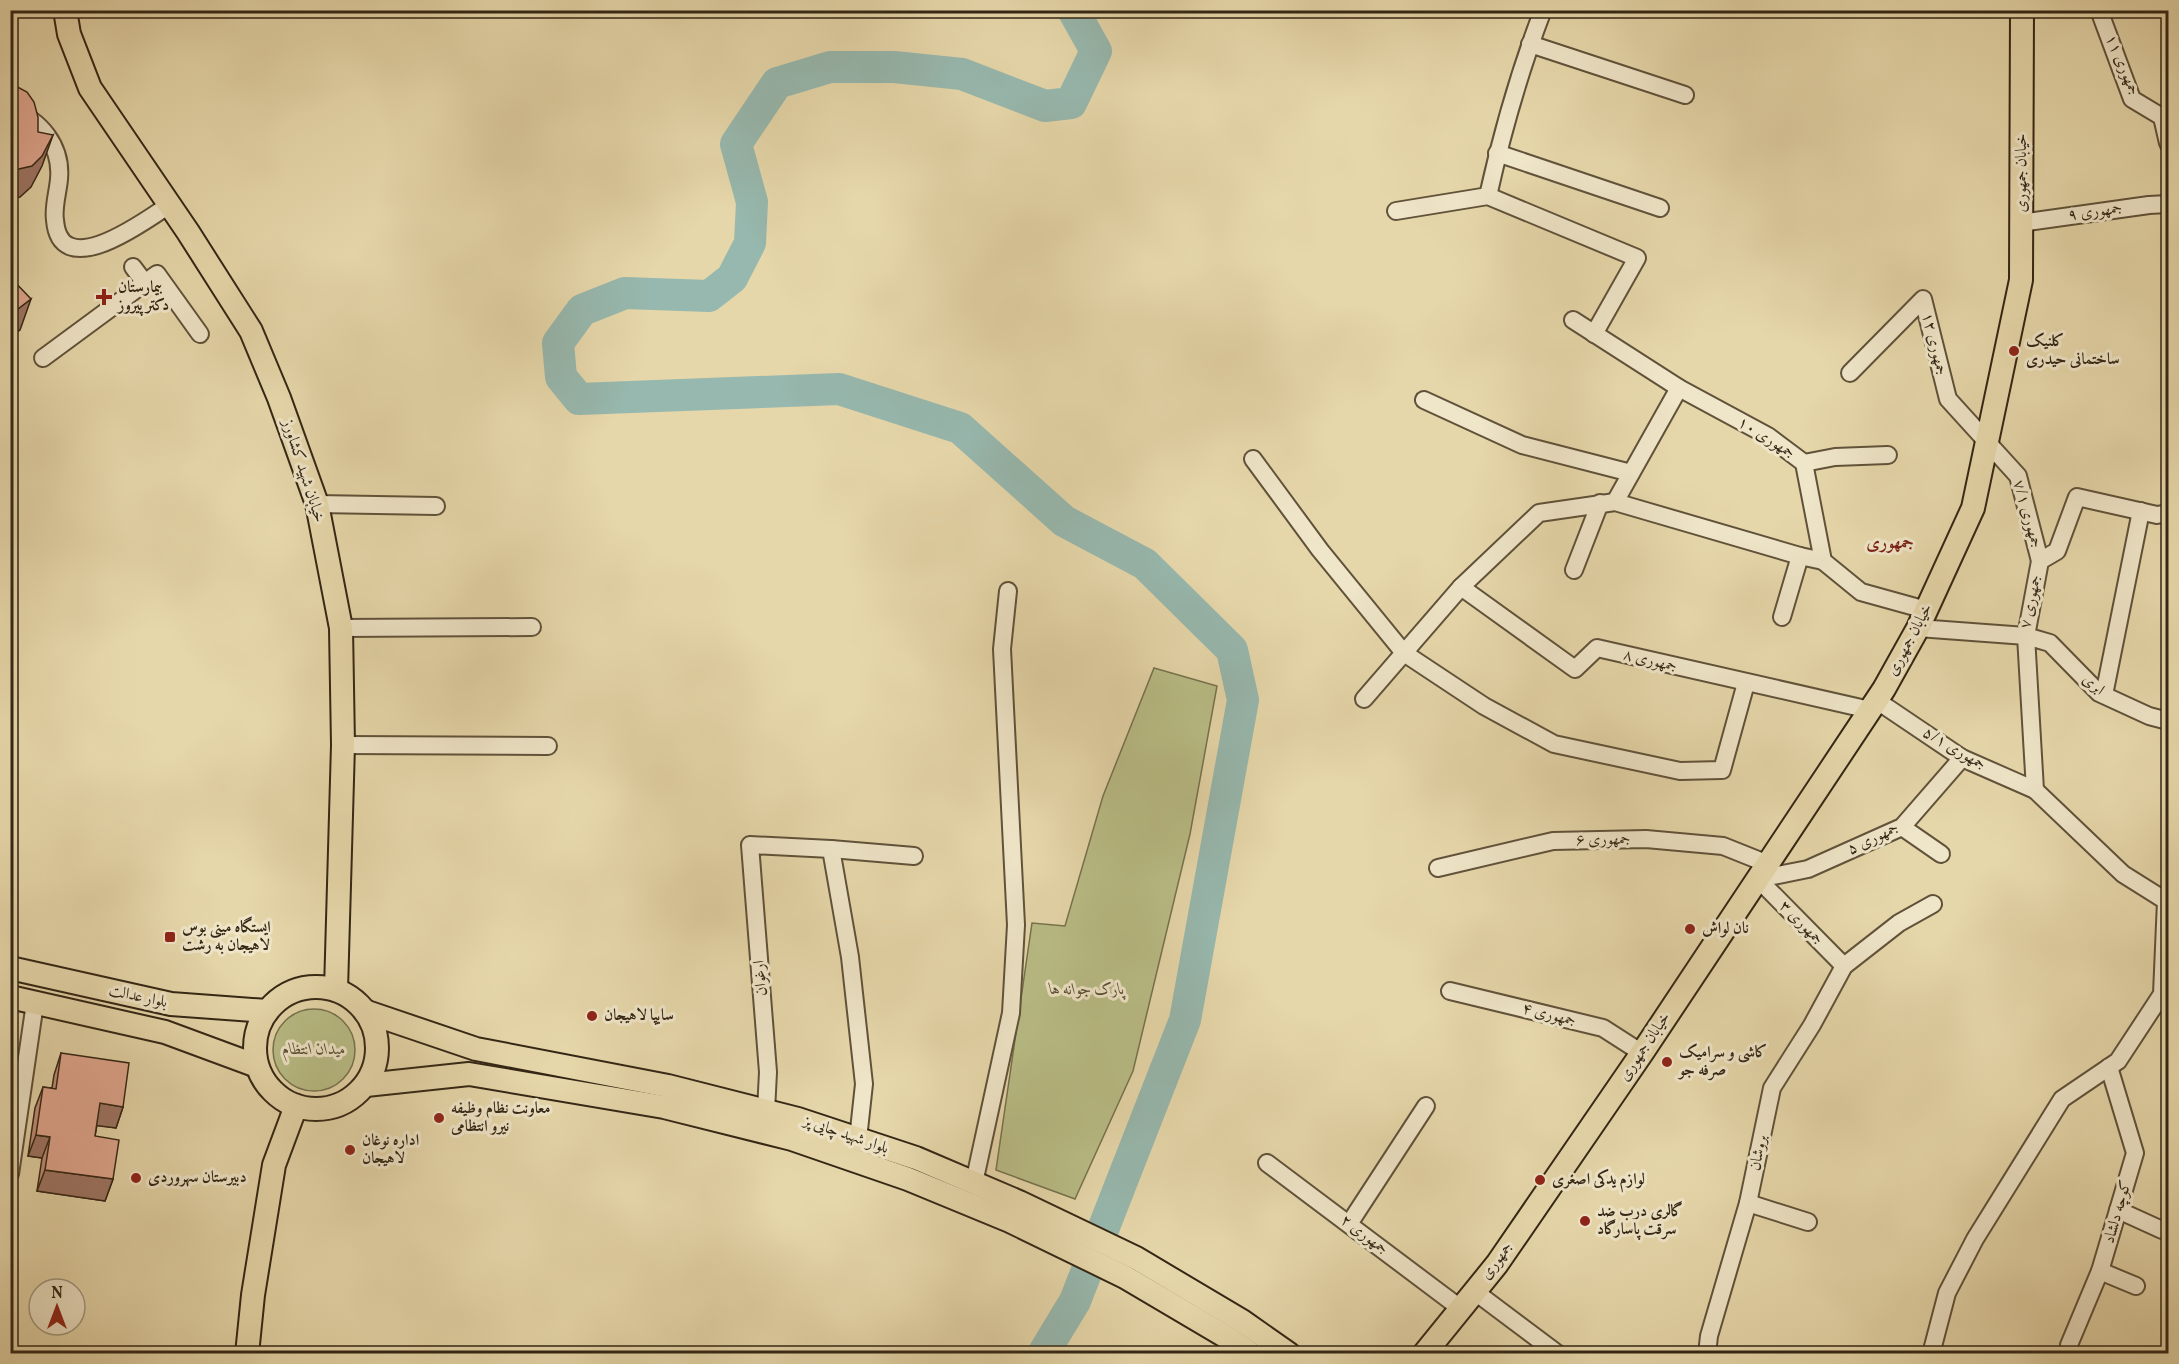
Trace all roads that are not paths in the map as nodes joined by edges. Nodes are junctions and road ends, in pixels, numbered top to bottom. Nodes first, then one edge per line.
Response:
1 (65, 10) edge
2 (1543, 10) edge
3 (2022, 10) edge
4 (2099, 10) edge
5 (1530, 44) junction
6 (1685, 94) dead end
7 (10, 110) edge
8 (2169, 142) edge
9 (1497, 153) junction
10 (1488, 196) junction
11 (2169, 204) edge
12 (169, 206) junction
13 (1660, 208) dead end
14 (1396, 211) dead end
15 (2022, 223) junction
16 (133, 267) dead end
17 (145, 283) junction
18 (1573, 320) dead end
19 (200, 334) dead end
20 (1594, 334) junction
21 (43, 358) dead end
22 (1850, 373) dead end
23 (1680, 388) junction
24 (1424, 400) dead end
25 (1987, 442) junction
26 (1888, 455) dead end
27 (1253, 459) dead end
28 (1804, 463) junction
29 (1631, 473) junction
30 (1607, 503) junction
31 (316, 504) junction
32 (436, 506) dead end
33 (2141, 511) junction
34 (2169, 513) edge
35 (1800, 556) junction
36 (1823, 561) junction
37 (2040, 561) junction
38 (1574, 570) dead end
39 (1461, 587) junction
40 (1008, 591) dead end
41 (1782, 617) dead end
42 (1922, 619) junction
43 (532, 627) dead end
44 (340, 628) junction
45 (2026, 636) junction
46 (1404, 653) junction
47 (1746, 683) junction
48 (2104, 695) junction
49 (1364, 699) dead end
50 (1873, 705) junction
51 (2169, 721) edge
52 (343, 745) junction
53 (548, 746) dead end
54 (1962, 758) junction
55 (2035, 790) junction
56 (1902, 827) junction
57 (831, 849) junction
58 (1941, 854) dead end
59 (914, 856) dead end
60 (1438, 868) dead end
61 (1763, 872) junction
62 (2167, 899) edge
63 (1933, 904) dead end
64 (1844, 966) junction
65 (10, 968) edge
66 (336, 990) junction
67 (1450, 991) dead end
68 (2165, 995) edge
69 (10, 997) edge
70 (35, 1003) junction
71 (267, 1011) junction
72 (367, 1012) junction
73 (1642, 1053) junction
74 (257, 1066) junction
75 (2109, 1067) junction
76 (366, 1085) junction
77 (296, 1106) junction
78 (1426, 1106) dead end
79 (766, 1111) junction
80 (858, 1139) junction
81 (1267, 1163) dead end
82 (10, 1174) edge
83 (1553, 1182) joint
84 (974, 1183) junction
85 (1748, 1203) junction
86 (2118, 1210) junction
87 (1808, 1222) dead end
88 (1349, 1224) junction
89 (2162, 1230) dead end
90 (1054, 1231) junction
91 (1130, 1268) junction
92 (2100, 1271) junction
93 (2136, 1286) dead end
94 (1474, 1291) junction
95 (1460, 1308) junction
96 (1430, 1345) edge
97 (247, 1353) edge
98 (1251, 1353) edge
99 (1289, 1353) edge
100 (1419, 1353) edge
101 (1558, 1353) edge
102 (1707, 1353) edge
103 (1931, 1353) edge
104 (2068, 1353) edge

1 - 12 main road, خیابان شهید کشاورز
2 - 5 street
3 - 15 main road, خیابان جمهوری
4 - 8 street, جمهوری ۱۱
5 - 6 street
5 - 9 street
7 - 12 street
9 - 10 street
9 - 13 street
10 - 14 street
10 - 20 street
11 - 15 street, جمهوری ۹
12 - 31 main road, خیابان شهید کشاورز
15 - 25 main road, خیابان جمهوری
16 - 17 street
17 - 19 street
17 - 21 street
18 - 20 street, جمهوری ۱۰
20 - 23 street, جمهوری ۱۰
22 - 25 street, جمهوری ۱۲
23 - 28 street, جمهوری ۱۰
23 - 29 street
24 - 29 street
25 - 37 street, جمهوری ۷/۱
25 - 42 main road, خیابان جمهوری
26 - 28 street
27 - 46 street
28 - 36 street, جمهوری ۱۰
29 - 30 street
30 - 35 street
30 - 38 street
30 - 39 street
31 - 32 street
31 - 44 main road, خیابان شهید کشاورز
33 - 34 street, جمهوری ۷
33 - 37 street, جمهوری ۷
33 - 48 street
35 - 36 street
35 - 41 street
36 - 42 street
37 - 45 street, جمهوری ۷
39 - 46 street
39 - 47 street, جمهوری ۸
40 - 84 street
42 - 45 street, جمهوری ۷
42 - 50 main road, خیابان جمهوری
43 - 44 street
44 - 52 main road, خیابان شهید کشاورز
45 - 48 street, ابری
45 - 55 street
46 - 47 street
46 - 49 street
47 - 50 street, جمهوری ۸
48 - 51 street, ابری
50 - 54 street, جمهوری ۵/۱
50 - 61 main road, خیابان جمهوری
52 - 53 street
52 - 66 main road, خیابان شهید کشاورز
54 - 55 street, جمهوری ۵/۱
54 - 56 street, جمهوری ۵
55 - 62 street, جمهوری ۵/۱
56 - 58 street
56 - 61 street, جمهوری ۵
57 - 59 street
57 - 79 street, ارغوان
57 - 80 street
60 - 61 street, جمهوری ۶
61 - 64 street, جمهوری ۳
61 - 73 main road, خیابان جمهوری
62 - 68 street
63 - 64 street
64 - 85 street, بروشان
65 - 71 main road, بلوار عدالت
66 - 71 main road
66 - 72 main road
67 - 73 street, جمهوری ۴
68 - 75 street
69 - 70 main road, بلوار عدالت
70 - 74 main road, بلوار عدالت
70 - 82 street
71 - 74 main road
72 - 76 main road
72 - 79 main road, بلوار شهید چایی پز
73 - 83 main road, خیابان جمهوری
74 - 77 main road
75 - 86 street, کوچه دلشاد
75 - 103 street
76 - 77 main road
76 - 90 main road, بلوار شهید چایی پز
77 - 97 main road
78 - 88 street
79 - 80 main road, بلوار شهید چایی پز
80 - 84 main road, بلوار شهید چایی پز
81 - 88 street, جمهوری ۲
83 - 94 main road, جمهوری
84 - 90 main road, بلوار شهید چایی پز
85 - 87 street
85 - 102 street, بروشان
86 - 89 street
86 - 92 street, کوچه دلشاد
88 - 95 street, جمهوری ۲
90 - 91 main road, بلوار شهید چایی پز
91 - 98 main road, بلوار شهید چایی پز
91 - 99 main road, بلوار شهید چایی پز
92 - 93 street
92 - 104 street, کوچه دلشاد
94 - 95 main road, جمهوری
94 - 101 street
95 - 96 main road, جمهوری
96 - 100 main road, جمهوری

